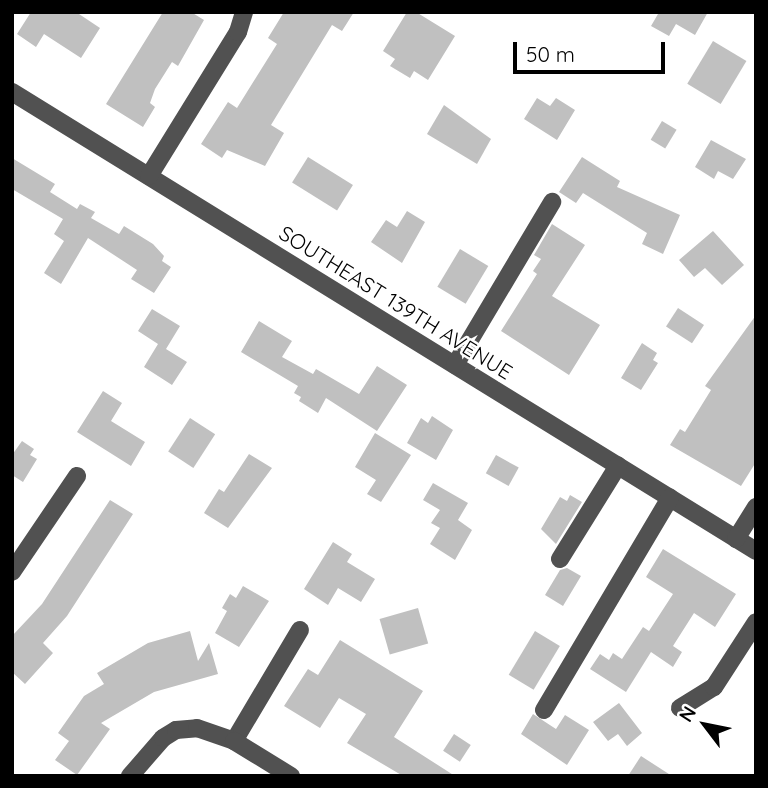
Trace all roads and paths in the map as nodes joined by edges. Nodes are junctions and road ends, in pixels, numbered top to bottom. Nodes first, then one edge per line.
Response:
1 (244, 12) edge
2 (12, 92) edge
3 (149, 176) junction
4 (552, 202) dead end
5 (455, 365) junction
6 (618, 466) junction
7 (77, 476) dead end
8 (670, 498) junction
9 (756, 507) edge
10 (736, 539) junction
11 (756, 551) edge
12 (560, 559) dead end
13 (12, 572) edge
14 (756, 622) edge
15 (300, 630) dead end
16 (680, 708) dead end
17 (544, 710) dead end
18 (234, 741) junction
19 (130, 776) edge
20 (291, 776) edge

1 - 3 street
2 - 3 street, SOUTHEAST 139TH AVENUE
3 - 5 street, SOUTHEAST 139TH AVENUE
4 - 5 street
5 - 6 street, SOUTHEAST 139TH AVENUE
6 - 8 street, SOUTHEAST 139TH AVENUE
6 - 12 street
7 - 13 street
8 - 10 street, SOUTHEAST 139TH AVENUE
8 - 17 street
9 - 10 street
10 - 11 street, SOUTHEAST 139TH AVENUE
14 - 16 street
15 - 18 street
18 - 19 street
18 - 20 street

